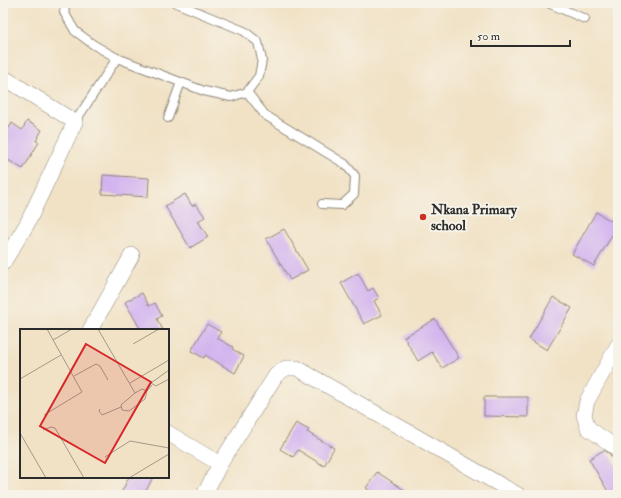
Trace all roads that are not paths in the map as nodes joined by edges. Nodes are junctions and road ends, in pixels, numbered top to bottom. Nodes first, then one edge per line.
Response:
1 (66, 3) edge
2 (176, 3) edge
3 (548, 3) edge
4 (585, 19) dead end
5 (117, 58) junction
6 (3, 77) edge
7 (181, 82) junction
8 (247, 92) junction
9 (168, 118) dead end
10 (75, 122) junction
11 (322, 204) dead end
12 (132, 255) dead end
13 (3, 263) edge
14 (91, 329) edge
15 (618, 345) edge
16 (169, 434) edge
17 (618, 449) edge
18 (220, 464) junction
19 (204, 495) edge
20 (518, 495) edge

1 - 5 lane
2 - 8 lane
3 - 4 lane
5 - 7 lane
5 - 10 lane
6 - 10 street
7 - 8 lane
7 - 9 lane
8 - 11 lane
10 - 13 street
12 - 14 street
15 - 17 street
16 - 18 street
18 - 19 street
18 - 20 street

